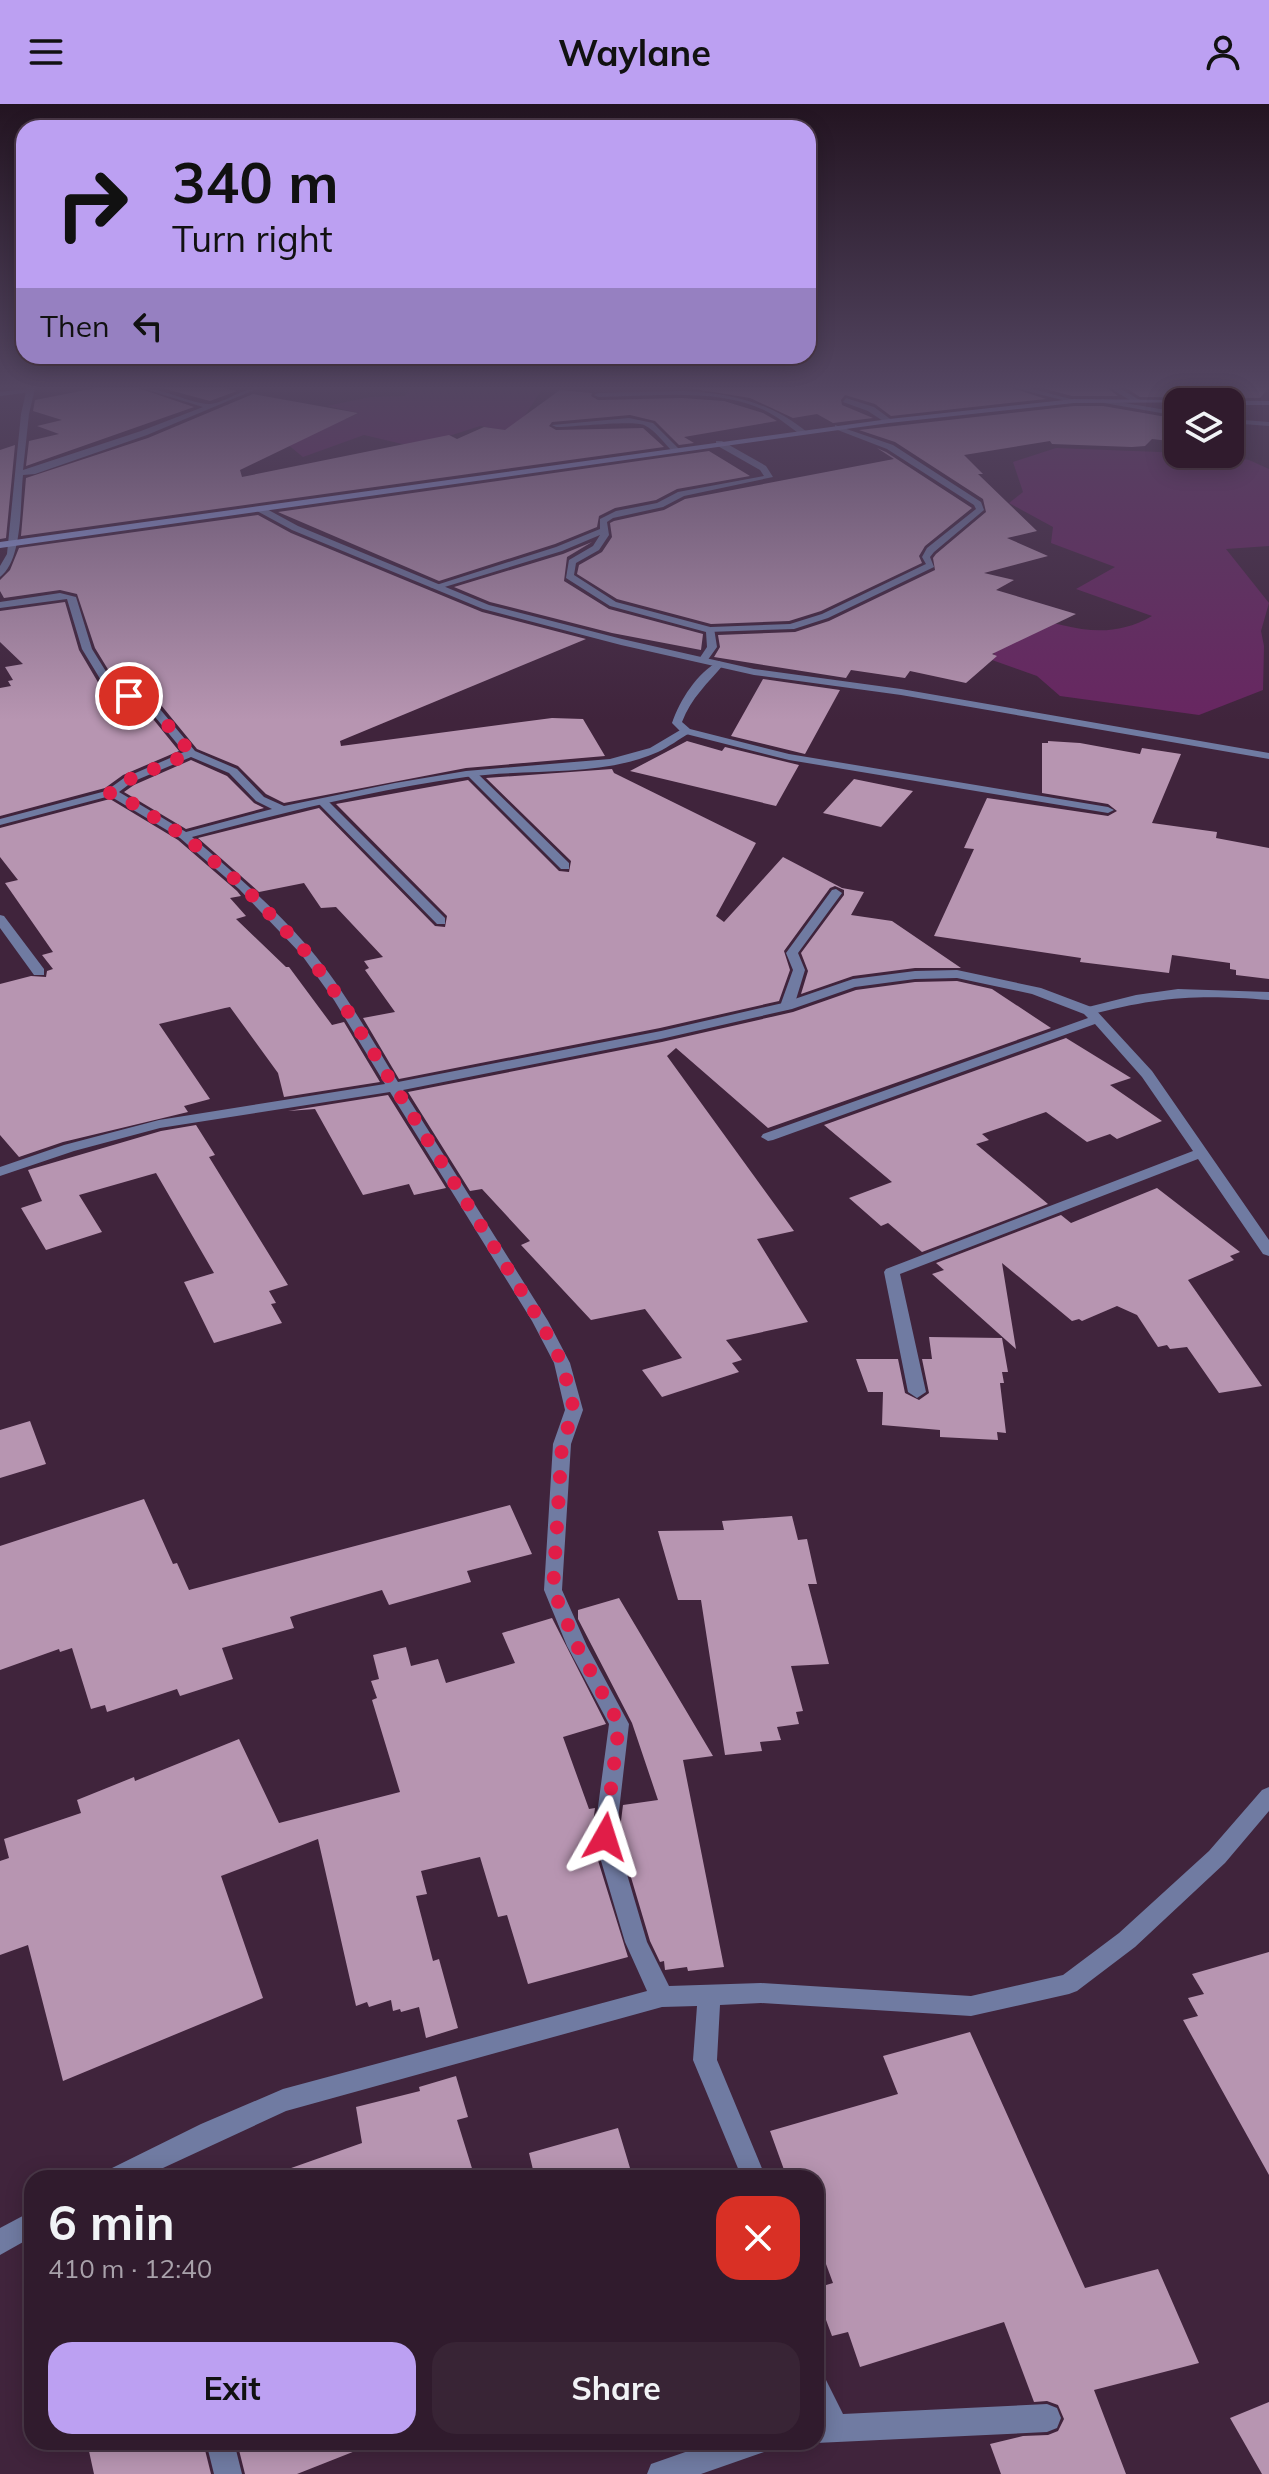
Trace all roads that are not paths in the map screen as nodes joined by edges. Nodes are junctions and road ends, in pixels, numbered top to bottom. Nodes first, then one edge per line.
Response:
1 (17, 499) edge
2 (332, 499) edge
3 (675, 499) edge
4 (970, 499) edge
5 (260, 509) junction
6 (606, 530) junction
7 (12, 543) junction
8 (0, 545) edge
9 (0, 574) edge
10 (435, 587) junction
11 (0, 605) edge
12 (711, 630) junction
13 (704, 659) junction
14 (719, 664) junction
15 (686, 731) junction
16 (191, 753) junction
17 (1269, 756) edge
18 (471, 773) junction
19 (110, 793) junction
20 (322, 801) junction
21 (280, 809) junction
22 (1108, 810) dead end
23 (0, 822) edge
24 (184, 836) junction
25 (565, 866) dead end
26 (836, 893) dead end
27 (0, 919) edge
28 (441, 921) dead end
29 (39, 972) dead end
30 (1269, 996) edge
31 (787, 1006) junction
32 (1093, 1015) junction
33 (394, 1087) junction
34 (768, 1137) dead end
35 (1200, 1153) junction
36 (0, 1172) edge
37 (1269, 1251) edge
38 (917, 1392) dead end
39 (1269, 1796) edge
40 (709, 1995) junction
41 (662, 1997) junction
42 (152, 2170) edge
43 (751, 2170) edge
44 (24, 2228) edge
45 (0, 2242) edge
46 (1047, 2418) dead end
47 (826, 2429) edge
48 (222, 2450) edge
49 (731, 2450) edge
50 (228, 2474) edge
51 (661, 2474) edge

1 - 7 street
2 - 5 main road
3 - 6 street
4 - 12 street
5 - 7 main road
5 - 10 street
6 - 10 street
6 - 12 street
7 - 8 main road
7 - 9 street
10 - 13 street
11 - 16 street
12 - 13 street
13 - 14 street
14 - 15 street
14 - 17 street
15 - 18 street
15 - 22 street
16 - 19 street
16 - 21 street
18 - 20 street
18 - 25 street
19 - 23 street
19 - 24 street
20 - 21 street
20 - 28 street
21 - 24 street
24 - 33 street
26 - 31 street
27 - 29 street
30 - 32 street
31 - 32 street
31 - 33 street
32 - 34 street
32 - 35 street
33 - 36 street
33 - 41 street
35 - 37 street
35 - 38 street
39 - 40 street
40 - 41 street
40 - 43 street
41 - 42 street
44 - 45 street
46 - 47 street
48 - 50 street
49 - 51 street

